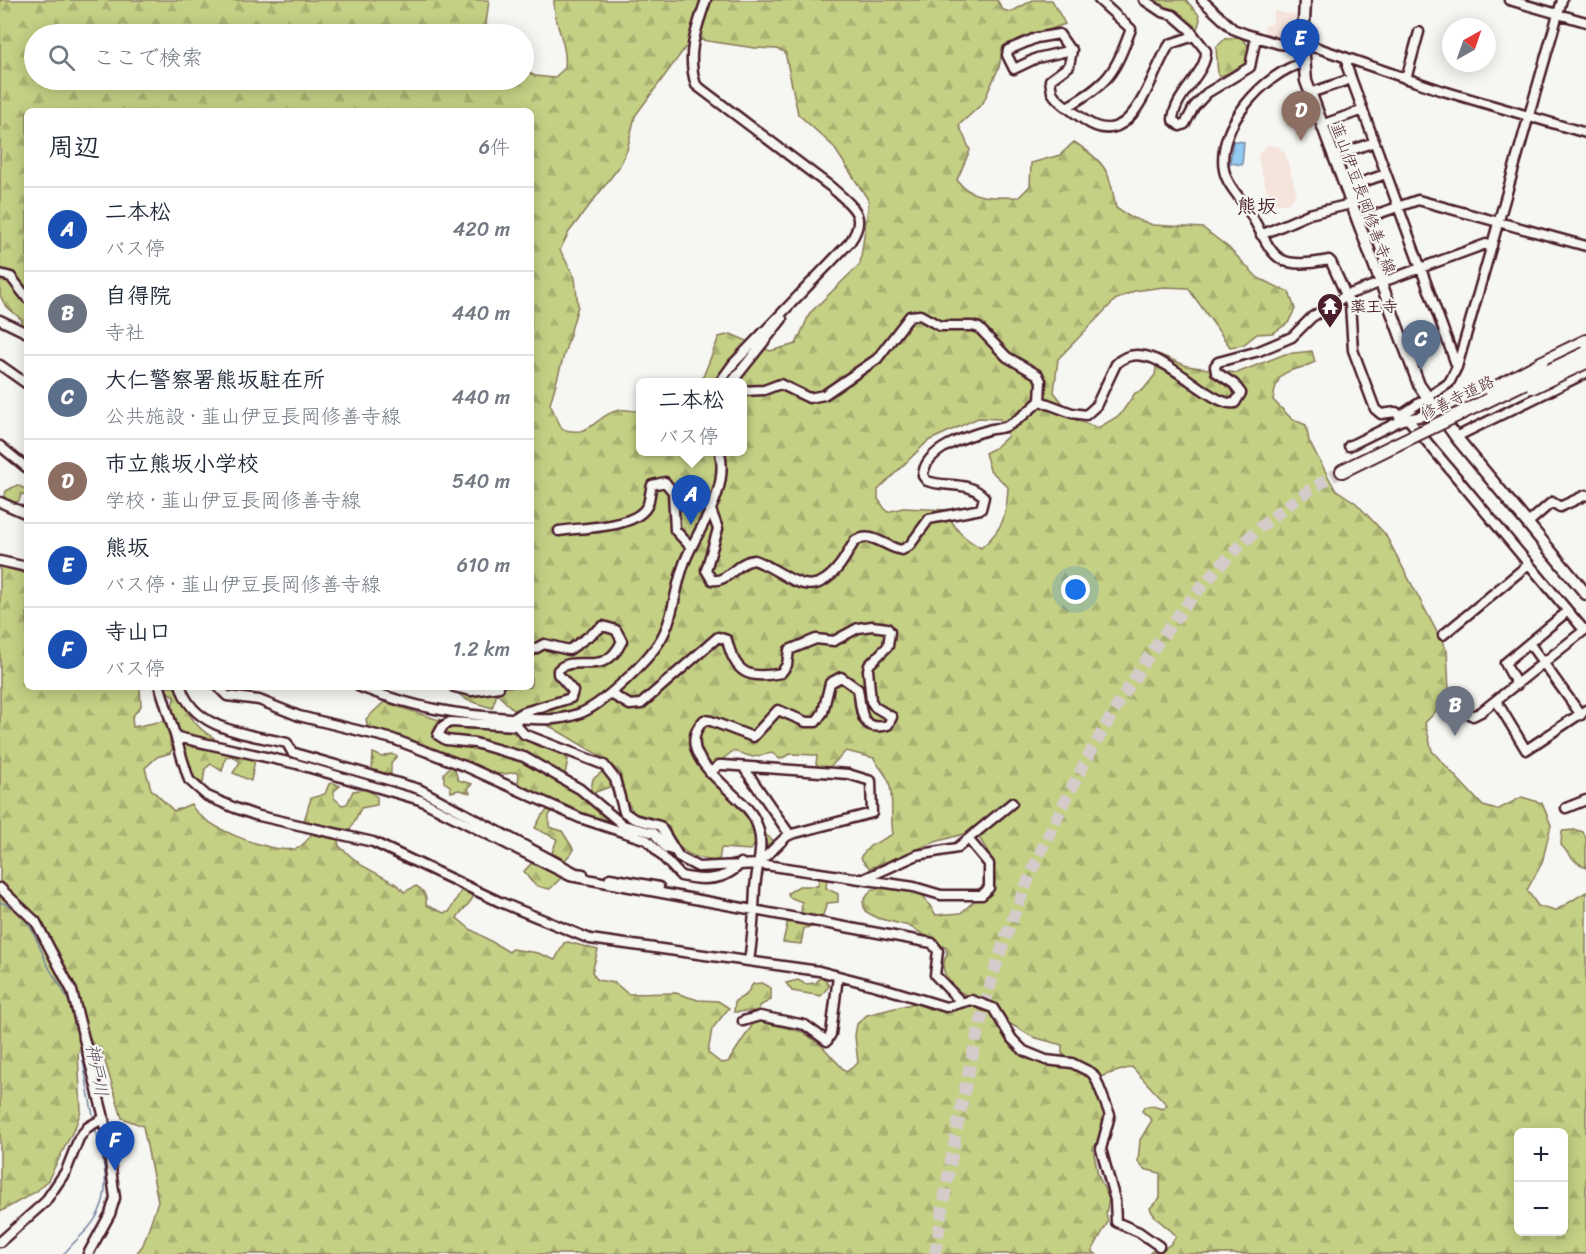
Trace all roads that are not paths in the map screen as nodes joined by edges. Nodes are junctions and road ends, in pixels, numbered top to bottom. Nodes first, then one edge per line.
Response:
1 (706, 0) edge
2 (1099, 0) edge
3 (1144, 0) edge
4 (1202, 0) edge
5 (1305, 0) edge
6 (1509, 0) edge
7 (1562, 0) edge
8 (1558, 14) junction
9 (1586, 22) edge
10 (1419, 32) dead end
11 (1194, 36) junction
12 (1256, 37) junction
13 (1303, 44) junction
14 (1070, 50) junction
15 (1347, 58) junction
16 (1303, 63) junction
17 (1351, 79) junction
18 (1407, 79) junction
19 (1310, 93) junction
20 (1067, 107) junction
21 (1363, 110) junction
22 (1530, 116) junction
23 (1321, 124) junction
24 (1586, 133) edge
25 (1374, 142) junction
26 (1333, 157) junction
27 (1386, 174) junction
28 (1345, 188) junction
29 (1351, 204) junction
30 (1398, 207) junction
31 (1499, 220) junction
32 (1357, 221) junction
33 (1262, 235) junction
34 (1492, 246) junction
35 (1586, 246) edge
36 (1421, 269) junction
37 (0, 274) edge
38 (1380, 284) junction
39 (24, 294) edge
40 (1347, 295) junction
41 (785, 310) junction
42 (0, 321) edge
43 (24, 332) edge
44 (1586, 341) edge
45 (1586, 352) edge
46 (1586, 362) edge
47 (0, 365) edge
48 (1457, 367) junction
49 (1584, 372) edge
50 (723, 378) edge
51 (735, 378) edge
52 (24, 382) edge
53 (747, 391) edge
54 (1427, 398) junction
55 (1040, 401) junction
56 (1438, 413) junction
57 (1403, 418) junction
58 (1425, 432) junction
59 (1456, 437) junction
60 (1397, 444) junction
61 (0, 446) edge
62 (1350, 446) dead end
63 (720, 456) edge
64 (24, 466) edge
65 (1342, 471) tunnel mouth
66 (1586, 495) edge
67 (0, 502) edge
68 (711, 510) junction
69 (24, 513) edge
70 (1528, 523) junction
71 (559, 531) dead end
72 (691, 546) junction
73 (0, 561) edge
74 (1529, 564) junction
75 (24, 566) edge
76 (1586, 594) edge
77 (1568, 611) junction
78 (1585, 630) edge
79 (1443, 635) dead end
80 (1529, 643) junction
81 (534, 649) edge
82 (1545, 663) junction
83 (1517, 685) junction
84 (161, 690) edge
85 (168, 690) edge
86 (182, 690) edge
87 (221, 690) edge
88 (369, 690) edge
89 (611, 694) junction
90 (1497, 702) junction
91 (168, 705) junction
92 (1583, 713) edge
93 (1454, 714) dead end
94 (516, 722) junction
95 (177, 737) junction
96 (744, 768) junction
97 (710, 773) junction
98 (1586, 800) edge
99 (1012, 803) dead end
100 (1566, 808) dead end
101 (790, 835) junction
102 (969, 840) junction
103 (673, 850) junction
104 (741, 863) junction
105 (759, 864) junction
106 (574, 874) junction
107 (864, 879) junction
108 (659, 887) dead end
109 (0, 888) edge
110 (756, 910) junction
111 (749, 961) junction
112 (838, 976) junction
113 (960, 1002) junction
114 (743, 1021) dead end
115 (104, 1118) junction
116 (0, 1242) edge
117 (1159, 1246) dead end
118 (88, 1254) edge

1 - 41 street
2 - 20 street
3 - 11 street
4 - 12 street
5 - 13 main road, 韮山伊豆長岡修善寺線
6 - 8 street
7 - 8 street
8 - 9 street
8 - 22 street
10 - 18 street
11 - 12 street
11 - 20 street
12 - 13 street
13 - 15 street
13 - 16 main road, 韮山伊豆長岡修善寺線
14 - 14 street
14 - 20 street
15 - 17 street
15 - 18 street
16 - 19 main road, 韮山伊豆長岡修善寺線
16 - 33 street
17 - 19 street
17 - 21 street
18 - 22 street
19 - 23 main road, 韮山伊豆長岡修善寺線
21 - 23 street
21 - 25 street
22 - 24 street
22 - 31 street
23 - 26 main road, 韮山伊豆長岡修善寺線
25 - 26 street
25 - 27 street
26 - 28 main road, 韮山伊豆長岡修善寺線
27 - 28 street
27 - 30 street
28 - 29 main road, 韮山伊豆長岡修善寺線
29 - 32 main road, 韮山伊豆長岡修善寺線
29 - 33 street
30 - 31 street
30 - 32 street
30 - 36 street
31 - 34 street
31 - 35 street
32 - 38 main road, 韮山伊豆長岡修善寺線
33 - 40 street
34 - 36 street
34 - 48 street
36 - 38 street
36 - 48 street
37 - 39 street
38 - 40 street
38 - 54 main road, 韮山伊豆長岡修善寺線
40 - 55 street
40 - 57 street
41 - 50 street
41 - 51 street
42 - 43 street
44 - 60 highway, bridge
45 - 58 highway, 修善寺道路, bridge
46 - 58 highway, bridge
47 - 52 street
48 - 54 street
49 - 59 street
53 - 55 street
54 - 56 main road, 韮山伊豆長岡修善寺線
54 - 57 street
55 - 68 street
56 - 57 street
56 - 59 main road, 韮山伊豆長岡修善寺線
57 - 62 street
57 - 74 street
58 - 60 highway, 修善寺道路, bridge
59 - 70 main road, 韮山伊豆長岡修善寺線
60 - 65 highway, 修善寺道路
61 - 64 street
63 - 68 street
66 - 70 street
67 - 69 street
68 - 72 street
70 - 76 main road, 韮山伊豆長岡修善寺線
71 - 72 street
72 - 89 street
73 - 75 street
74 - 77 street
74 - 79 street
77 - 78 street
77 - 80 street
78 - 82 street
80 - 82 street
80 - 83 street
81 - 94 street
82 - 83 street
82 - 92 street
83 - 90 street
84 - 91 street
85 - 91 street
86 - 106 street
87 - 104 street
88 - 94 street
89 - 94 street
89 - 97 street
90 - 92 street
90 - 93 street
91 - 95 street
94 - 103 street
94 - 103 street
95 - 106 street
95 - 111 street
96 - 97 street
96 - 101 street
96 - 101 street
97 - 105 street
98 - 100 street
99 - 102 street
101 - 105 street
102 - 107 street
102 - 107 street
103 - 104 street
104 - 105 street
105 - 107 street
105 - 110 street
106 - 108 street
106 - 110 street
109 - 115 street
110 - 111 street
110 - 113 street
111 - 112 street
112 - 113 street
112 - 114 street
113 - 117 street
115 - 116 street
115 - 118 street

